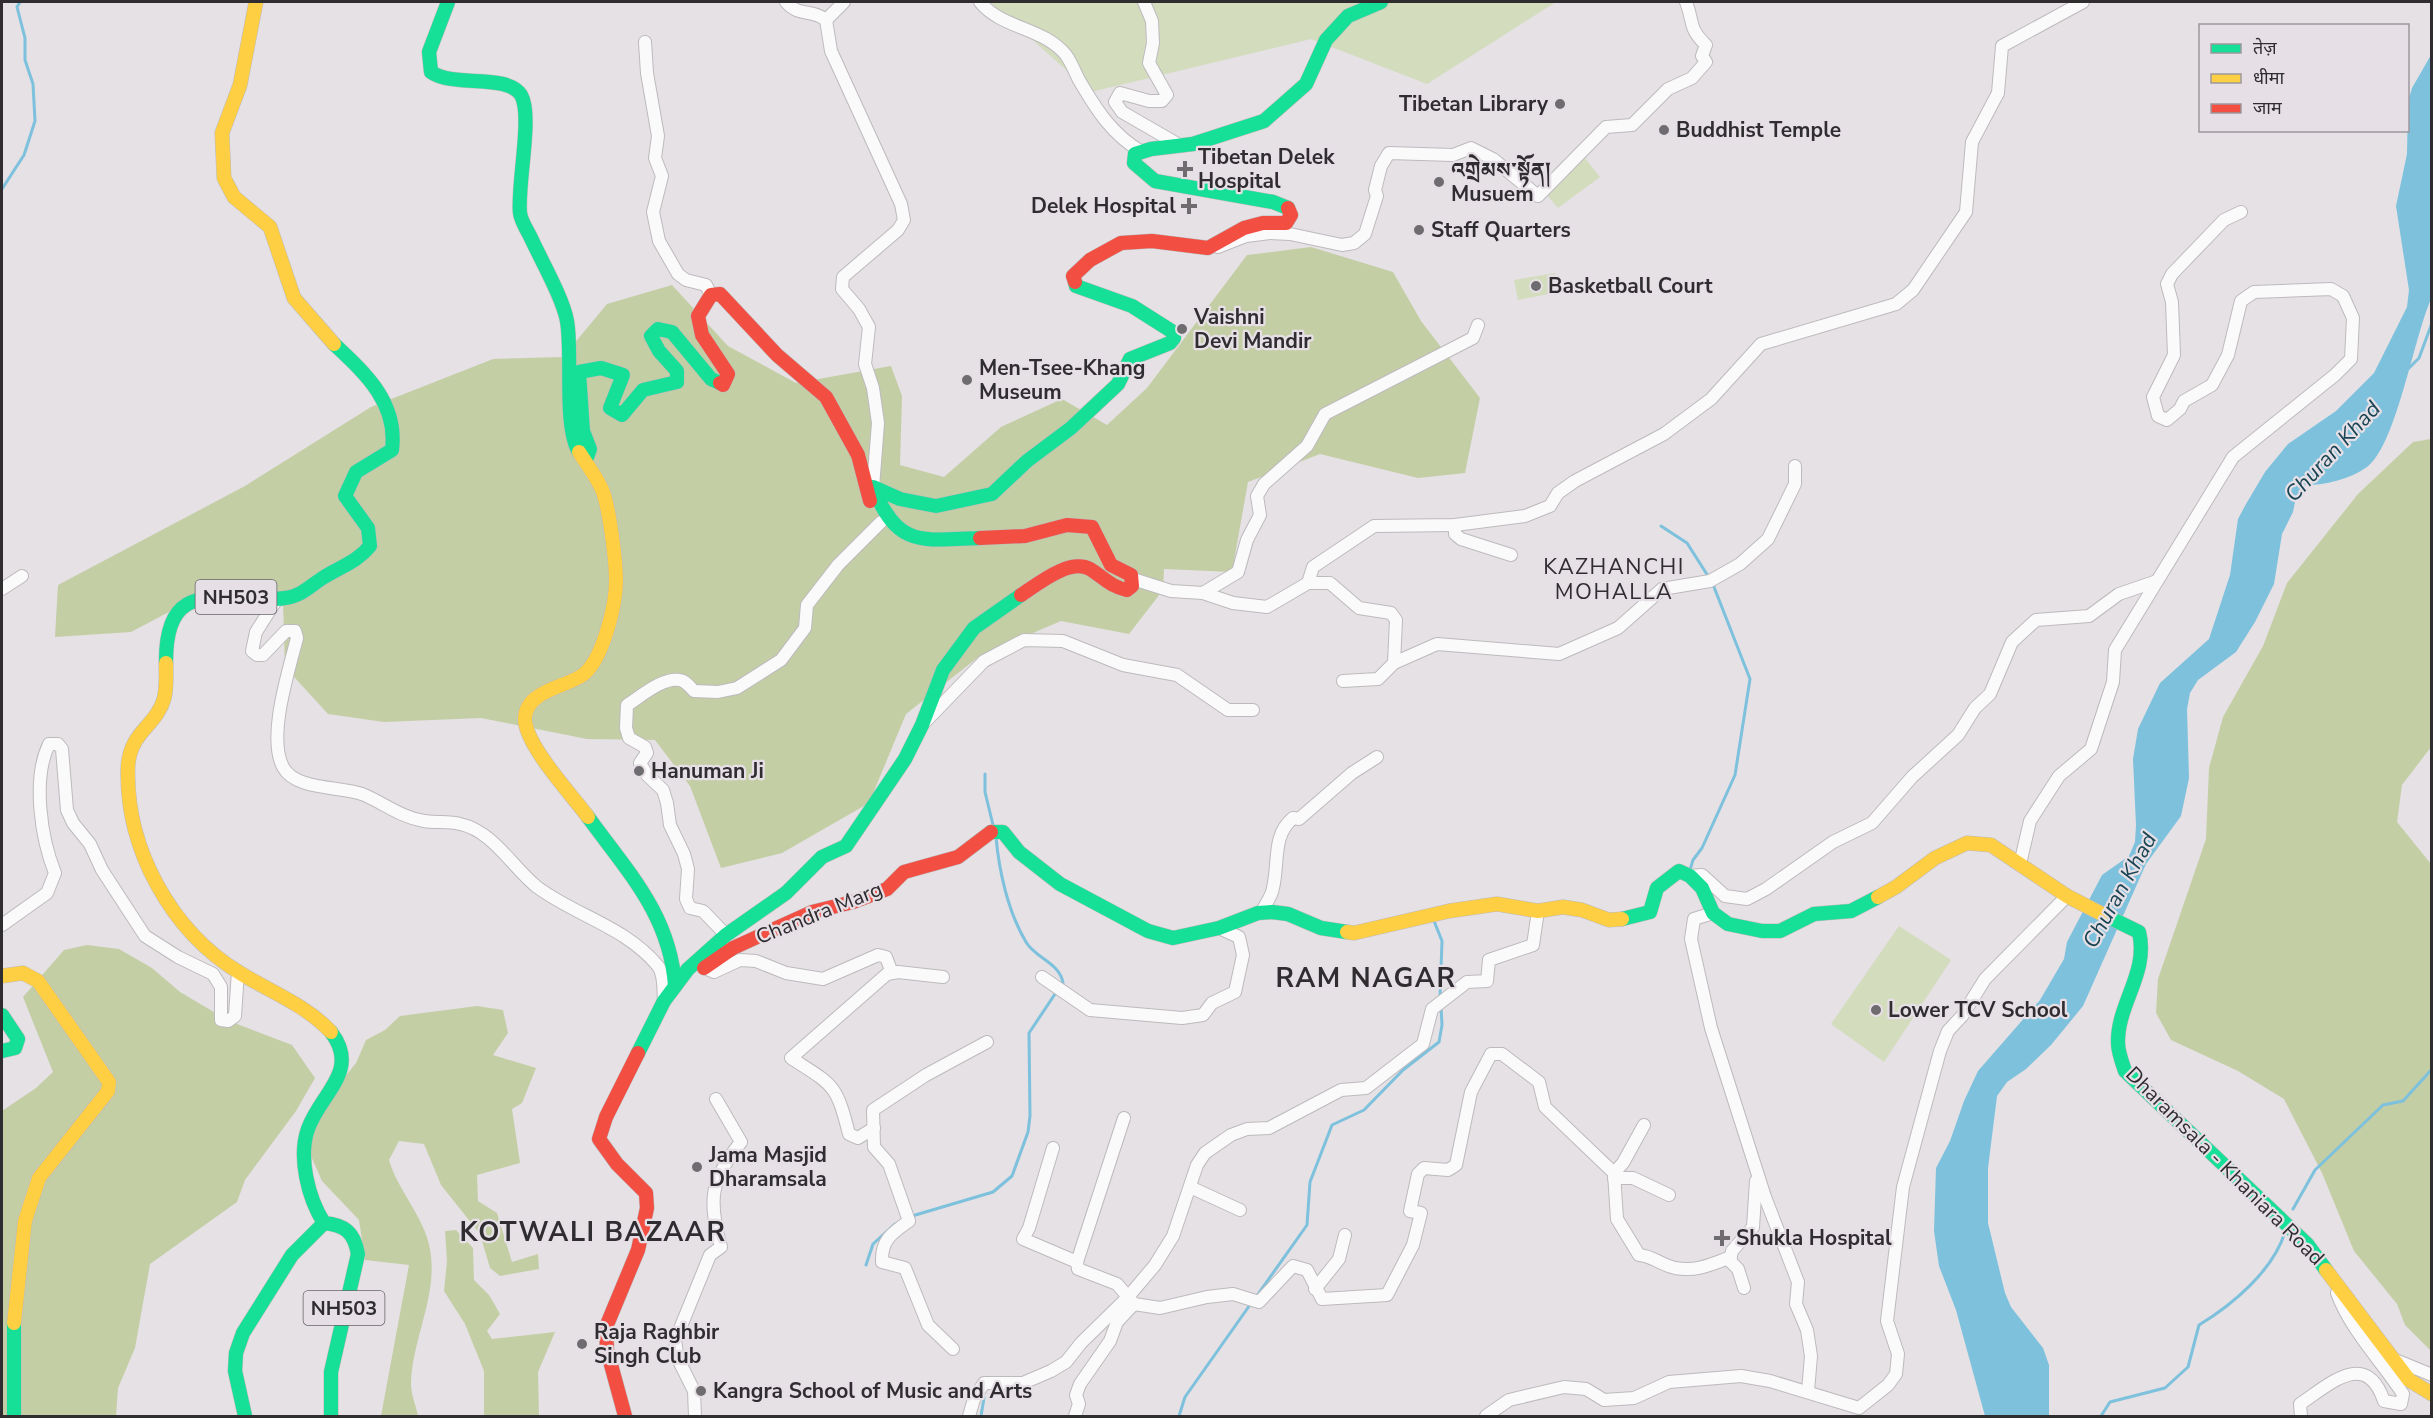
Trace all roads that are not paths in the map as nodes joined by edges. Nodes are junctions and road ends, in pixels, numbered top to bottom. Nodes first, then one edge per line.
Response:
1 (256, 2) edge
2 (448, 2) edge
3 (786, 2) edge
4 (844, 2) edge
5 (980, 2) edge
6 (1144, 2) edge
7 (1381, 2) edge
8 (1686, 2) edge
9 (2080, 3) edge
10 (826, 20) junction
11 (645, 42) dead end
12 (1181, 146) junction
13 (1142, 152) junction
14 (2241, 212) dead end
15 (1208, 248) junction
16 (711, 295) junction
17 (1478, 324) dead end
18 (586, 460) junction
19 (1795, 466) dead end
20 (873, 487) junction
21 (881, 522) junction
22 (1455, 525) junction
23 (919, 538) junction
24 (1511, 555) dead end
25 (22, 576) dead end
26 (1133, 579) junction
27 (2157, 582) junction
28 (1308, 583) junction
29 (2, 589) edge
30 (1203, 592) junction
31 (277, 599) junction
32 (1394, 663) junction
33 (1343, 681) dead end
34 (1253, 710) dead end
35 (922, 725) junction
36 (1377, 757) dead end
37 (2020, 864) junction
38 (1690, 876) junction
39 (2067, 896) junction
40 (1538, 911) junction
41 (1261, 913) junction
42 (1713, 913) junction
43 (2, 925) edge
44 (1219, 928) junction
45 (726, 934) junction
46 (705, 968) junction
47 (238, 971) junction
48 (892, 973) junction
49 (2, 976) edge
50 (943, 976) dead end
51 (1042, 977) dead end
52 (675, 986) junction
53 (664, 1001) junction
54 (3, 1020) edge
55 (987, 1042) dead end
56 (2, 1051) edge
57 (716, 1099) dead end
58 (1124, 1118) dead end
59 (1644, 1125) dead end
60 (874, 1128) junction
61 (1053, 1148) dead end
62 (1756, 1167) junction
63 (1614, 1176) junction
64 (1190, 1187) junction
65 (1669, 1195) dead end
66 (1240, 1210) dead end
67 (324, 1223) junction
68 (1345, 1235) dead end
69 (1731, 1257) junction
70 (1077, 1262) junction
71 (2330, 1272) junction
72 (1744, 1288) dead end
73 (1316, 1289) junction
74 (1131, 1301) junction
75 (953, 1349) dead end
76 (2392, 1359) junction
77 (2432, 1375) edge
78 (1808, 1391) junction
79 (2432, 1394) edge
80 (1863, 1412) edge
81 (14, 1416) edge
82 (245, 1416) edge
83 (331, 1416) edge
84 (625, 1416) edge
85 (695, 1416) edge
86 (969, 1416) edge
87 (1075, 1416) edge
88 (1486, 1416) edge
89 (2301, 1416) edge

1 - 31 street, NH503
2 - 18 street
3 - 10 street
4 - 10 street
5 - 13 street
6 - 12 street
7 - 12 street
8 - 15 street
9 - 22 street
10 - 20 street
11 - 16 street
12 - 13 street
13 - 15 street
14 - 27 street
15 - 20 street
16 - 18 street
16 - 21 street
17 - 30 street
18 - 52 street
19 - 32 street
20 - 23 street
21 - 23 street
21 - 45 street
22 - 24 street
22 - 28 street
23 - 26 street
25 - 29 street
26 - 30 street
26 - 35 street
27 - 37 street
27 - 38 street
28 - 30 street
28 - 32 street
31 - 47 street, NH503
31 - 53 street
32 - 33 street
34 - 35 street
35 - 45 street
36 - 41 street
37 - 39 street, Dharamsala - Khaniara Road
37 - 42 street, Dharamsala - Khaniara Road
38 - 40 street
38 - 42 street
39 - 71 street, Dharamsala - Khaniara Road
39 - 80 street
40 - 41 street, Chandra Marg
40 - 64 street
41 - 44 street, Chandra Marg
42 - 62 street
43 - 47 street
44 - 46 street, Chandra Marg
44 - 51 street
45 - 52 street
46 - 48 street
46 - 52 street, Chandra Marg
47 - 67 street, NH503
48 - 50 street
48 - 60 street
49 - 81 street
52 - 53 street
53 - 84 street
54 - 56 street
55 - 60 street
57 - 85 street
58 - 70 street
59 - 63 street
60 - 75 street
61 - 70 street
62 - 69 street
62 - 78 street
63 - 65 street
63 - 69 street
63 - 73 street
64 - 66 street
64 - 74 street
67 - 82 street
67 - 83 street, NH503
68 - 73 street
69 - 72 street
70 - 74 street
71 - 76 street, Dharamsala - Khaniara Road
71 - 89 street
73 - 74 street
74 - 86 street
74 - 87 street
76 - 77 street
76 - 79 street, Dharamsala - Khaniara Road
78 - 80 street
78 - 88 street

